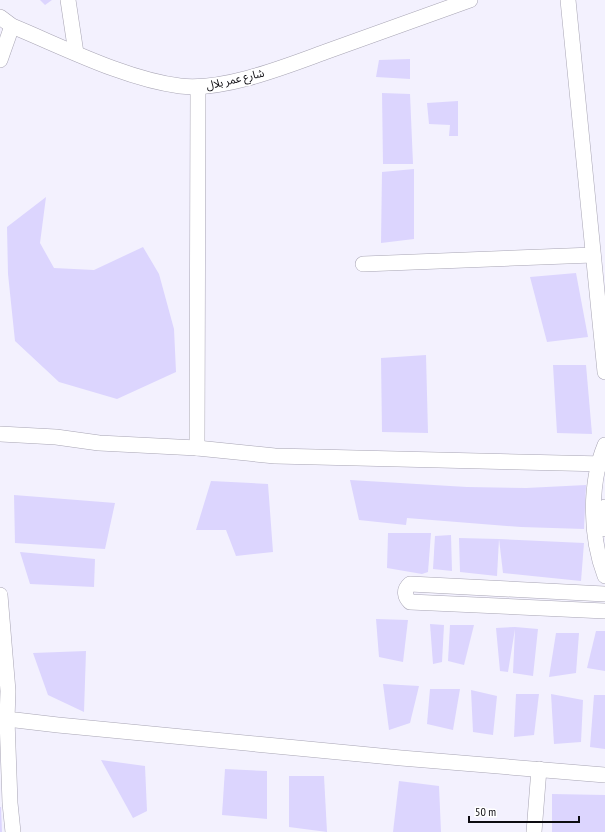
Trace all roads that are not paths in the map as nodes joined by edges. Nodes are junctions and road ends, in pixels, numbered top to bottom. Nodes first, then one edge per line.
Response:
1 (68, 0) edge
2 (470, 0) edge
3 (568, 0) edge
4 (0, 17) edge
5 (12, 26) junction
6 (76, 53) junction
7 (0, 60) edge
8 (198, 87) junction
9 (593, 255) junction
10 (363, 264) dead end
11 (605, 372) edge
12 (0, 434) edge
13 (605, 445) edge
14 (197, 448) junction
15 (601, 464) edge
16 (605, 507) edge
17 (605, 529) edge
18 (605, 576) edge
19 (441, 585) junction
20 (0, 594) edge
21 (605, 594) edge
22 (442, 604) junction
23 (605, 611) edge
24 (7, 719) junction
25 (539, 769) junction
26 (605, 775) edge
27 (13, 832) edge
28 (534, 832) edge

1 - 6 street
2 - 8 street, شارع عمر بلال
3 - 9 street
4 - 5 street, شارع عمر بلال
5 - 6 street, شارع عمر بلال
5 - 7 street
6 - 8 street, شارع عمر بلال
8 - 14 street
9 - 10 street
9 - 11 street
12 - 14 street
13 - 15 street
14 - 15 street
15 - 18 street
16 - 17 street
19 - 21 street
19 - 22 street
19 - 22 street
20 - 24 street
22 - 23 street
24 - 25 street
24 - 27 street
25 - 26 street
25 - 28 street

